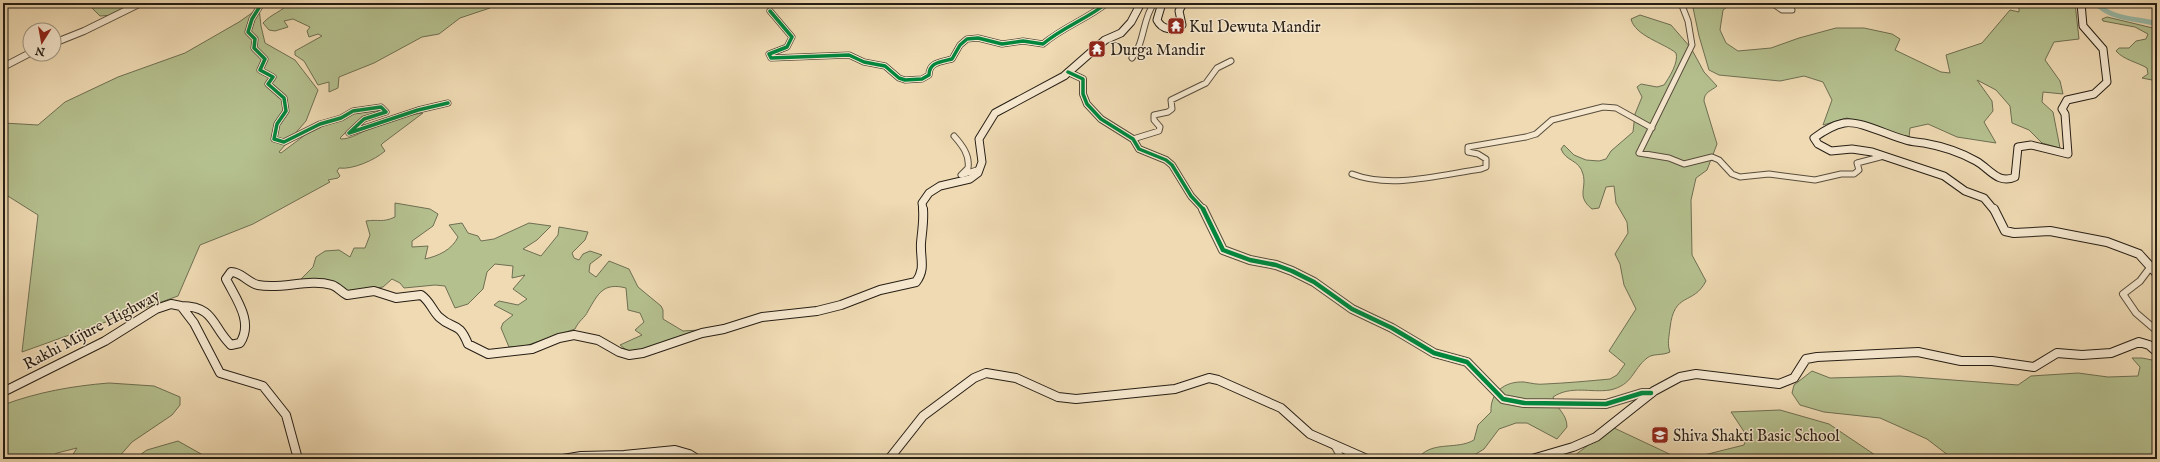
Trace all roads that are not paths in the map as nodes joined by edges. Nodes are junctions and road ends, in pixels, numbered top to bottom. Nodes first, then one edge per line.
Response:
1 (142, 3) edge
2 (262, 3) edge
3 (1107, 3) edge
4 (1141, 3) edge
5 (1154, 3) edge
6 (1162, 3) edge
7 (1183, 3) edge
8 (1681, 3) edge
9 (1772, 3) edge
10 (1788, 3) edge
11 (2080, 3) edge
12 (770, 11) dead end
13 (62, 40) edge
14 (22, 57) edge
15 (1132, 58) dead end
16 (1231, 61) dead end
17 (3, 67) edge
18 (1068, 72) junction
19 (448, 103) dead end
20 (1652, 128) junction
21 (954, 136) dead end
22 (1133, 139) junction
23 (1884, 156) junction
24 (981, 169) junction
25 (1352, 174) dead end
26 (2149, 269) junction
27 (2157, 274) edge
28 (182, 306) junction
29 (2157, 331) edge
30 (2157, 352) edge
31 (3, 392) edge
32 (1651, 393) junction
33 (1334, 445) junction
34 (298, 459) edge
35 (564, 459) edge
36 (697, 459) edge
37 (889, 459) edge
38 (1342, 459) edge
39 (1367, 459) edge
40 (1532, 459) edge

1 - 13 street
2 - 19 street
3 - 12 street
4 - 18 main road
5 - 15 street
6 - 7 main road
8 - 20 street
9 - 10 street
11 - 23 main road
14 - 17 street
16 - 22 street
18 - 22 street
18 - 24 main road
20 - 23 street
20 - 25 street
21 - 24 street
22 - 32 street
23 - 26 main road
24 - 28 main road
26 - 27 main road
26 - 29 street
28 - 31 main road, Rakhi Mijure Highway
28 - 34 main road, Rakhi Mijure Highway
30 - 32 main road
32 - 40 main road
33 - 37 main road
33 - 38 street
33 - 39 main road
35 - 36 main road

